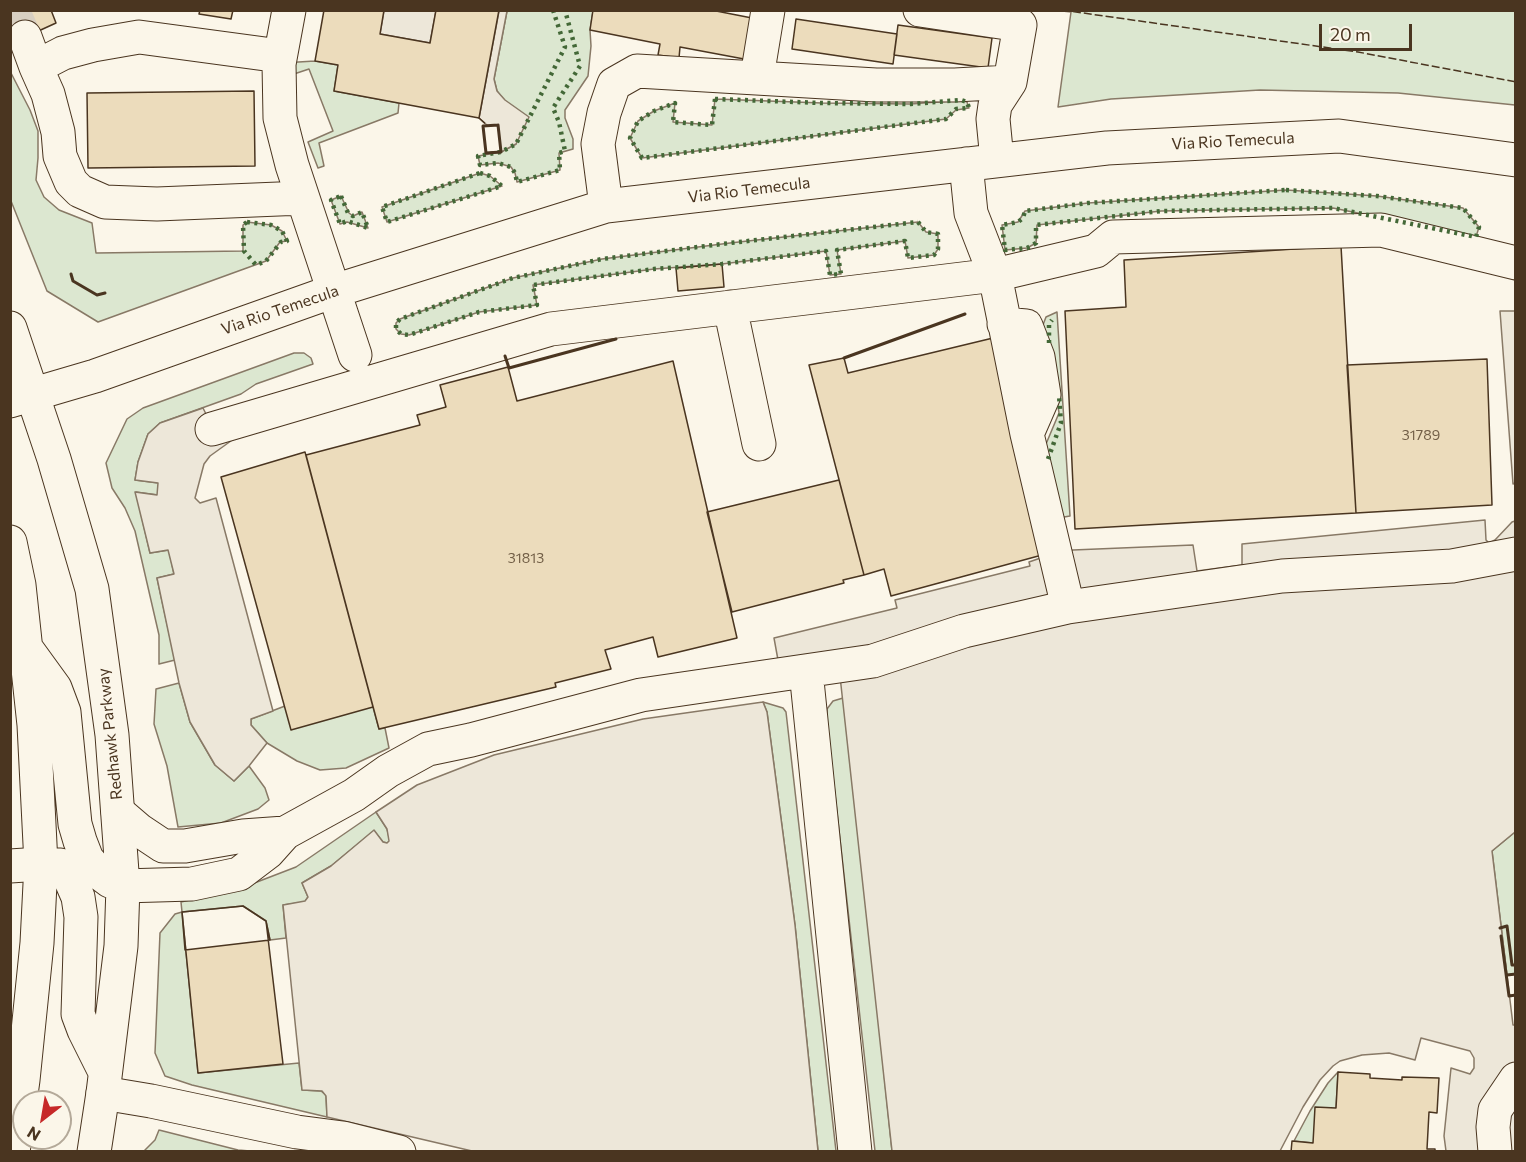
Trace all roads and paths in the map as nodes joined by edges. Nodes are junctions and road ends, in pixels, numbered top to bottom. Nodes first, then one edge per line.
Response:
1 (289, 10) edge
2 (768, 10) edge
3 (920, 10) edge
4 (141, 24) edge
5 (25, 37) tunnel mouth
6 (280, 56) junction
7 (36, 67) junction
8 (757, 77) junction
9 (1010, 82) junction
10 (1515, 160) edge
11 (981, 162) junction
12 (303, 198) junction
13 (606, 206) junction
14 (1515, 263) edge
15 (995, 275) junction
16 (334, 291) junction
17 (730, 307) junction
18 (10, 328) edge
19 (355, 355) dead end
20 (22, 398) edge
21 (212, 429) dead end
22 (759, 444) dead end
23 (10, 543) edge
24 (1515, 554) edge
25 (1068, 607) junction
26 (25, 647) junction
27 (806, 671) junction
28 (118, 812) junction
29 (285, 833) junction
30 (26, 865) edge
31 (123, 886) junction
32 (1515, 1078) edge
33 (104, 1083) junction
34 (330, 1144) edge
35 (13, 1152) edge
36 (93, 1152) edge
37 (399, 1152) edge
38 (855, 1152) edge
39 (1495, 1152) edge

1 - 6 main road
2 - 8 main road
3 - 9 main road
4 - 6 main road
4 - 7 main road
5 - 7 main road
6 - 12 main road
7 - 12 main road
8 - 9 main road
8 - 13 main road
9 - 11 main road
10 - 11 main road, Via Rio Temecula
11 - 13 main road, Via Rio Temecula
11 - 15 main road
12 - 16 main road
13 - 16 main road, Via Rio Temecula
14 - 15 main road
15 - 17 main road
15 - 25 main road
16 - 19 main road
16 - 20 main road, Via Rio Temecula
17 - 21 main road
17 - 22 main road
18 - 20 main road, Redhawk Parkway
20 - 28 main road, Redhawk Parkway
23 - 26 main road
24 - 25 main road
25 - 27 main road
26 - 30 main road
26 - 31 main road
27 - 29 main road
27 - 38 main road
28 - 29 main road
28 - 31 main road, Redhawk Parkway
29 - 31 main road
30 - 33 main road
30 - 35 main road
31 - 33 main road, Redhawk Parkway
32 - 39 main road
33 - 34 main road
33 - 36 main road, Redhawk Parkway
34 - 37 main road

